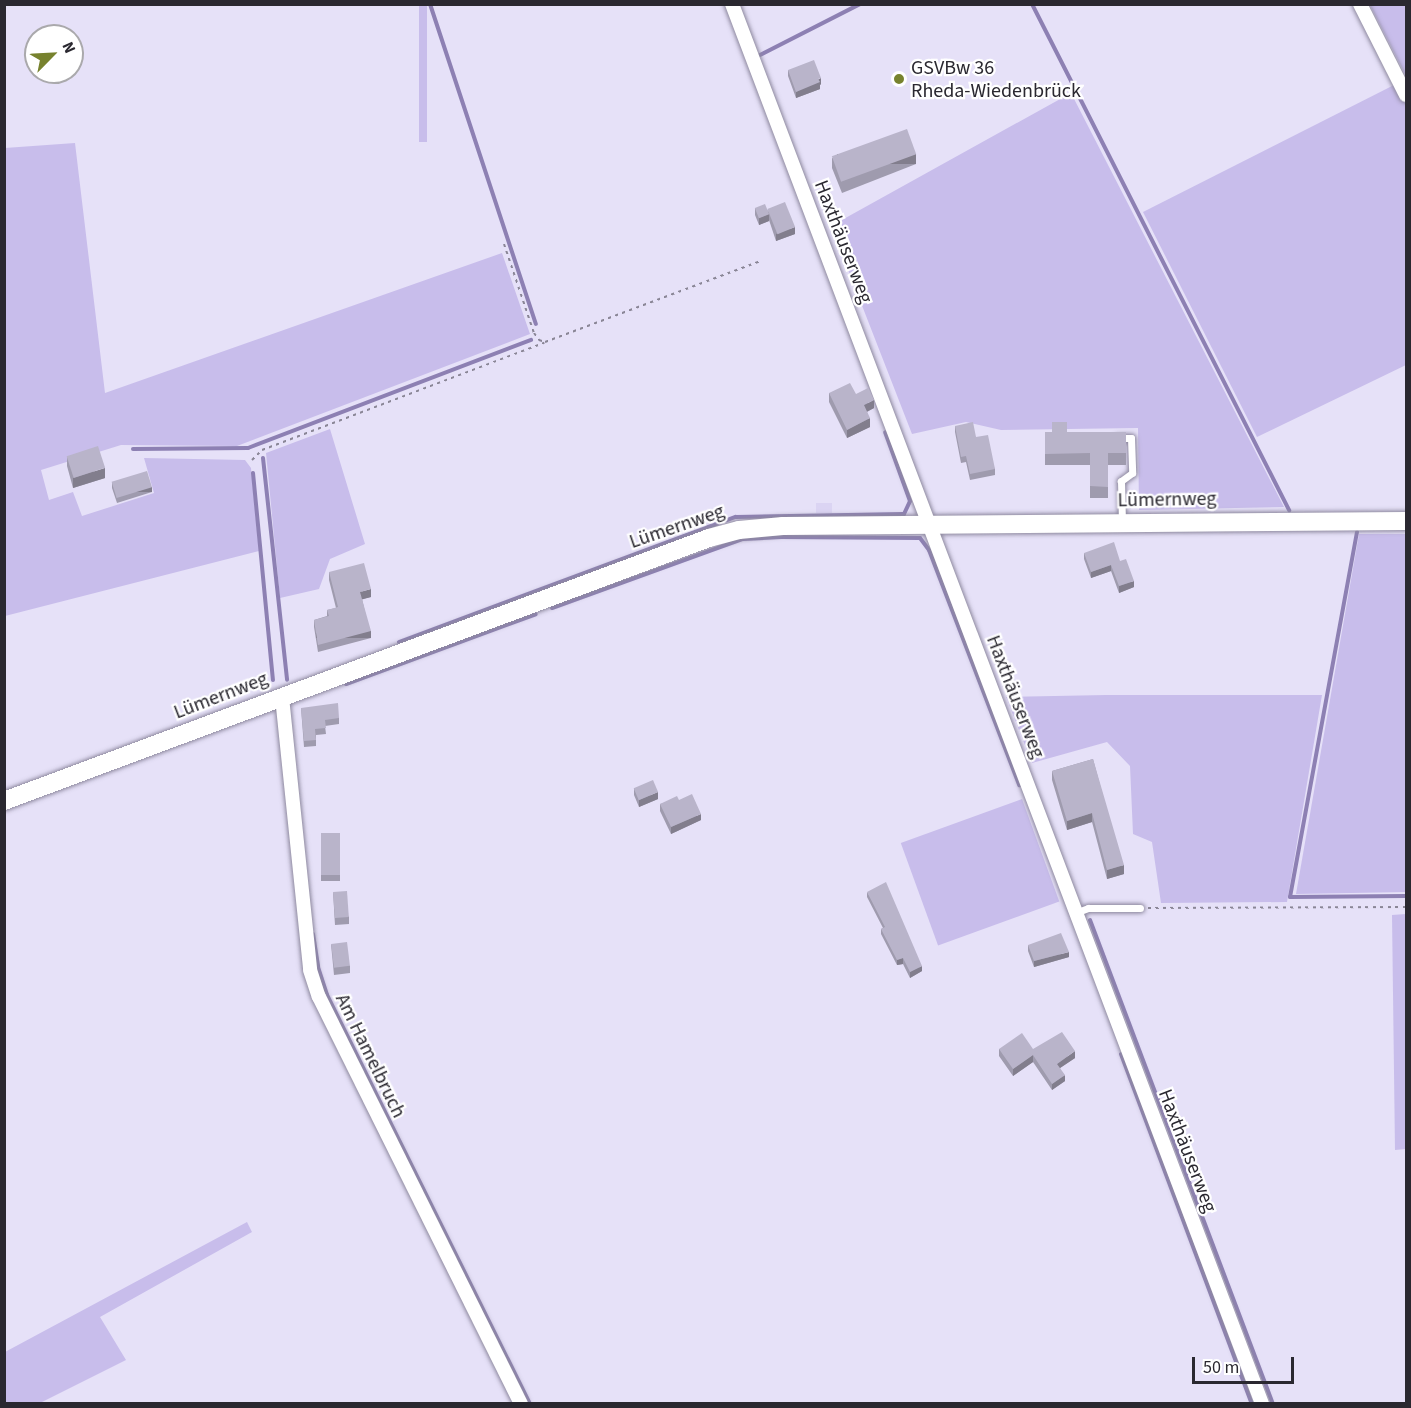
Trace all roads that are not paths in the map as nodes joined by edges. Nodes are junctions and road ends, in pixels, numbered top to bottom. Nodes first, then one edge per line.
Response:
1 (732, 4) edge
2 (1360, 4) edge
3 (1407, 95) edge
4 (1112, 438) edge
5 (1407, 521) edge
6 (1122, 523) junction
7 (930, 525) junction
8 (282, 697) junction
9 (4, 801) edge
10 (1140, 908) road end
11 (1075, 913) junction
12 (521, 1404) edge
13 (1262, 1404) edge

1 - 7 street, Haxthäuserweg
2 - 3 street
4 - 6 lane
5 - 6 street, Lümernweg
6 - 7 street, Lümernweg
7 - 8 street, Lümernweg
7 - 11 street, Haxthäuserweg
8 - 9 street, Lümernweg
8 - 12 street, Am Hamelbruch
10 - 11 lane
11 - 13 street, Haxthäuserweg

